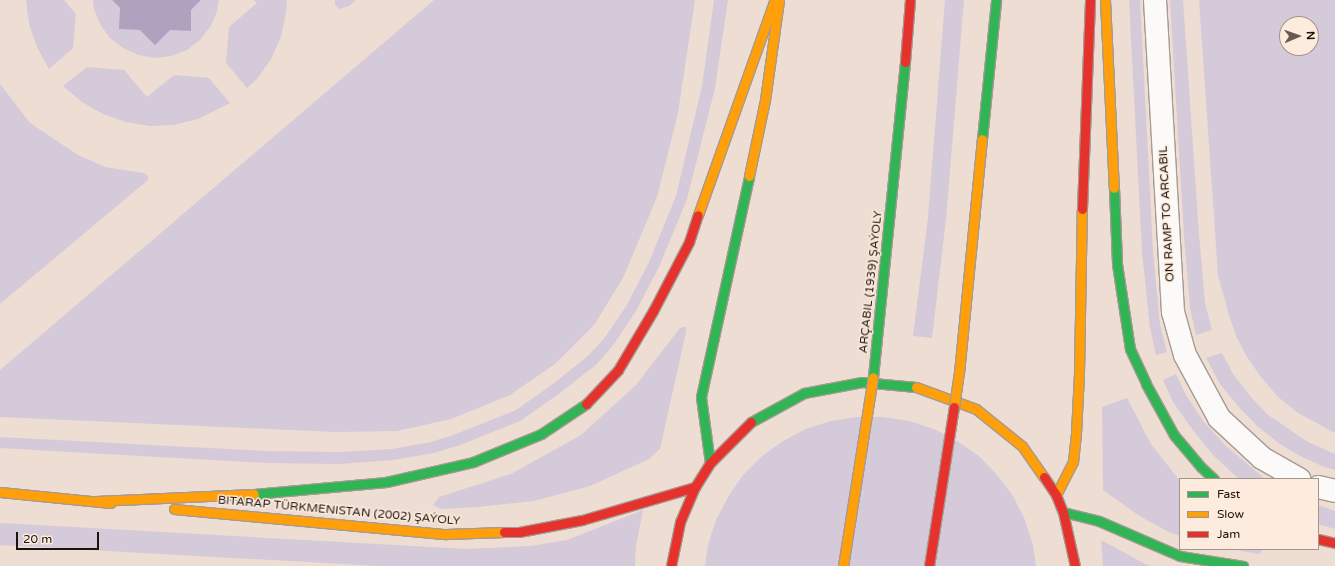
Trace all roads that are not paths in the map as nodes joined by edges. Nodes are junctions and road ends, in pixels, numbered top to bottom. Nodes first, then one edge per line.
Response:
1 (775, 0) edge
2 (780, 0) edge
3 (910, 0) edge
4 (996, 0) edge
5 (1090, 0) edge
6 (1104, 0) edge
7 (1155, 0) edge
8 (710, 463) junction
9 (1213, 478) edge
10 (1297, 478) edge
11 (695, 487) junction
12 (1319, 487) edge
13 (1335, 491) edge
14 (0, 492) edge
15 (1056, 495) junction
16 (96, 501) junction
17 (1063, 512) junction
18 (1319, 539) edge
19 (1335, 543) edge
20 (671, 566) edge
21 (843, 566) edge
22 (929, 566) edge
23 (1076, 566) edge
24 (1243, 566) edge

1 - 16 main road
2 - 8 main road
3 - 21 main road, ARÇABIL (1939) ŞAÝOLY, bridge
4 - 22 main road, bridge
5 - 15 main road
6 - 9 main road
7 - 10 street, ON RAMP TO ARCABIL
8 - 11 main road
8 - 15 main road
11 - 16 main road, BITARAP TÜRKMENISTAN (2002) ŞAÝOLY
11 - 20 main road
12 - 13 street
14 - 16 main road, BITARAP TÜRKMENISTAN (2002) ŞAÝOLY
15 - 17 main road
17 - 23 main road
17 - 24 main road
18 - 19 main road

